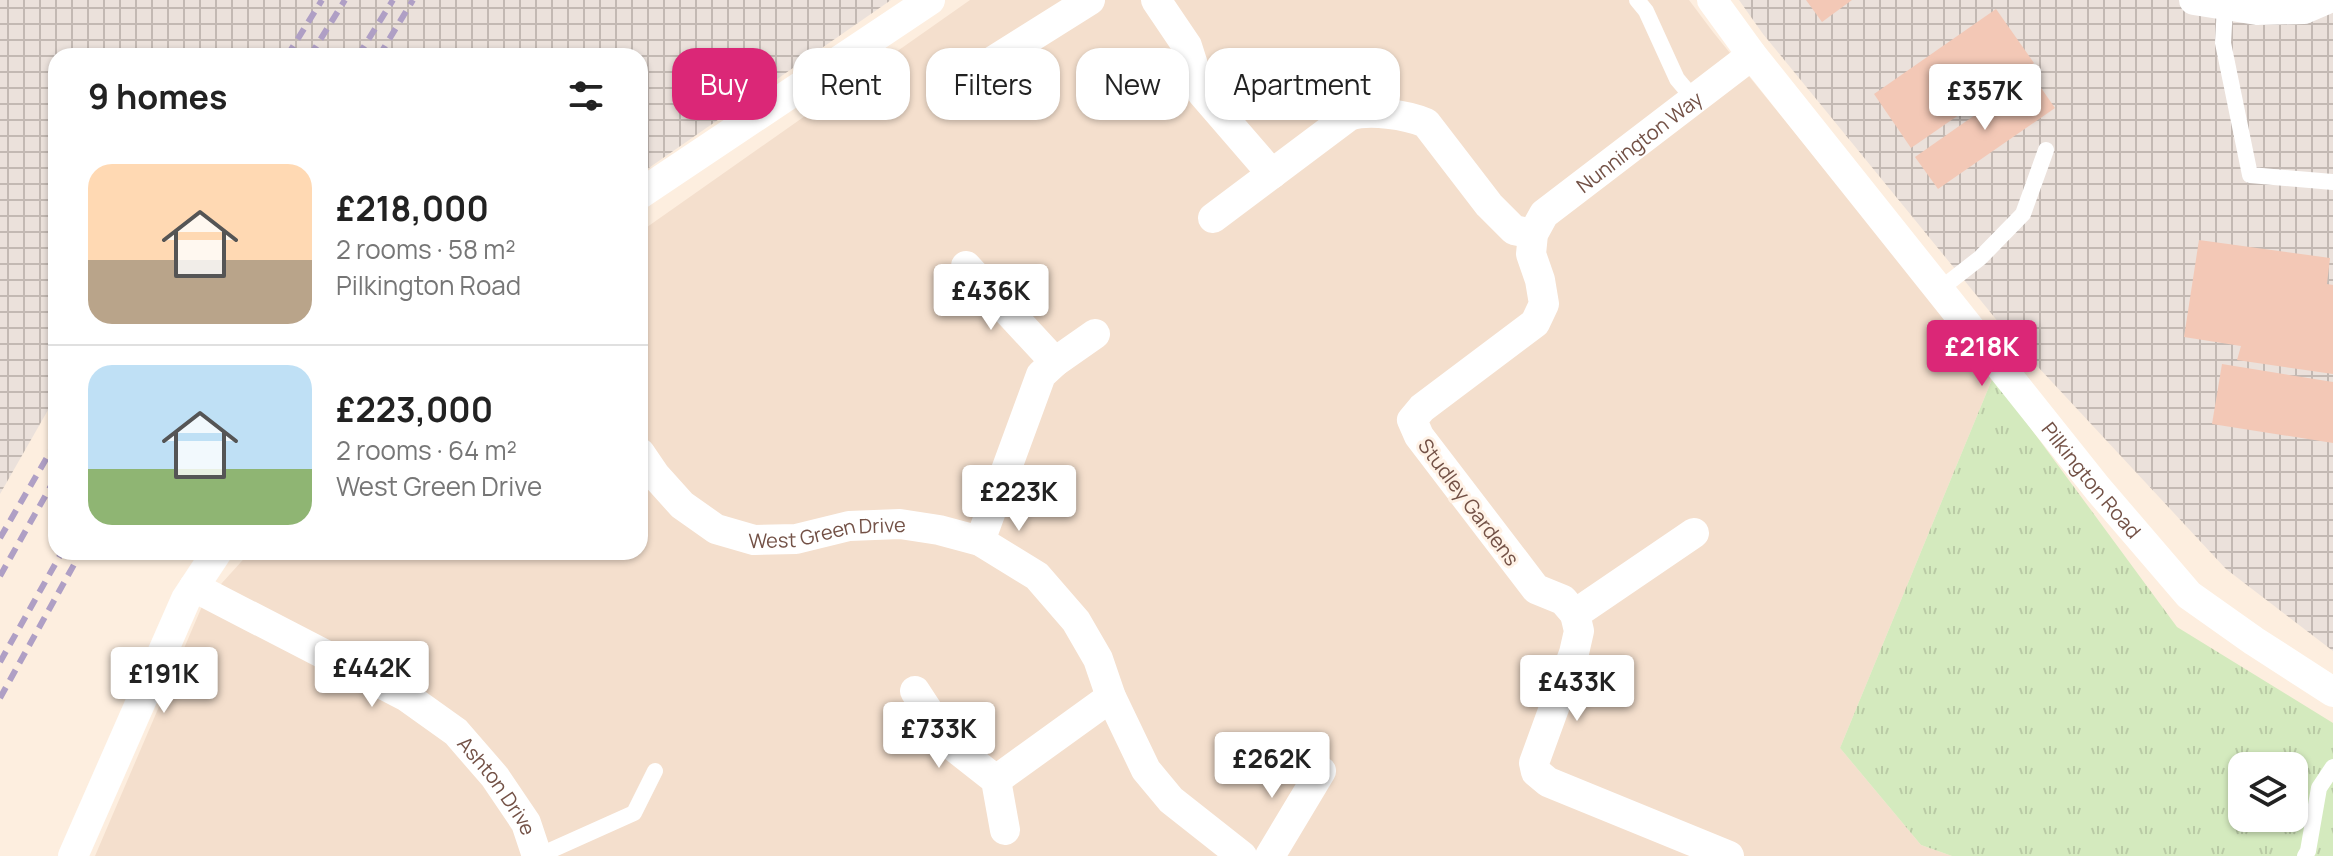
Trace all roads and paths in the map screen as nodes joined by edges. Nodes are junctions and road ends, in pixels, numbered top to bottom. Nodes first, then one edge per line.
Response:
1 (930, 0) edge
2 (1090, 0) edge
3 (1156, 0) edge
4 (1637, 0) edge
5 (1712, 0) edge
6 (2194, 0) edge
7 (2325, 0) edge
8 (2225, 6) junction
9 (1014, 48) edge
10 (1752, 55) junction
11 (1694, 99) junction
12 (2046, 150) dead end
13 (1272, 174) junction
14 (2333, 182) edge
15 (648, 189) edge
16 (1213, 218) dead end
17 (1533, 234) junction
18 (966, 266) dead end
19 (1939, 290) junction
20 (1095, 334) dead end
21 (1055, 362) junction
22 (648, 465) edge
23 (1694, 533) dead end
24 (980, 541) junction
25 (212, 560) edge
26 (194, 587) junction
27 (1575, 614) junction
28 (915, 691) dead end
29 (2333, 692) edge
30 (1111, 697) junction
31 (2333, 767) edge
32 (655, 771) dead end
33 (1321, 771) dead end
34 (996, 780) junction
35 (1005, 830) dead end
36 (73, 856) edge
37 (537, 856) edge
38 (1242, 856) edge
39 (1270, 856) edge
40 (1729, 856) edge
41 (2305, 856) edge

1 - 15 street
2 - 9 street
3 - 13 street
4 - 11 lane
5 - 10 street, Pilkington Road
6 - 8 street
7 - 8 street
8 - 14 lane
10 - 11 street, Nunnington Way
10 - 19 street, Pilkington Road
11 - 17 street, Nunnington Way
12 - 19 lane
13 - 16 street
13 - 17 street
17 - 27 street, Studley Gardens
18 - 21 street
19 - 29 street, Pilkington Road
20 - 21 street
21 - 24 street
22 - 24 street, West Green Drive
23 - 27 street
24 - 30 street, West Green Drive
25 - 26 street
26 - 36 street
26 - 37 street, Ashton Drive
27 - 40 street
28 - 34 street
30 - 34 street
30 - 38 street, West Green Drive
31 - 41 lane
32 - 37 lane
33 - 39 street
34 - 35 street

